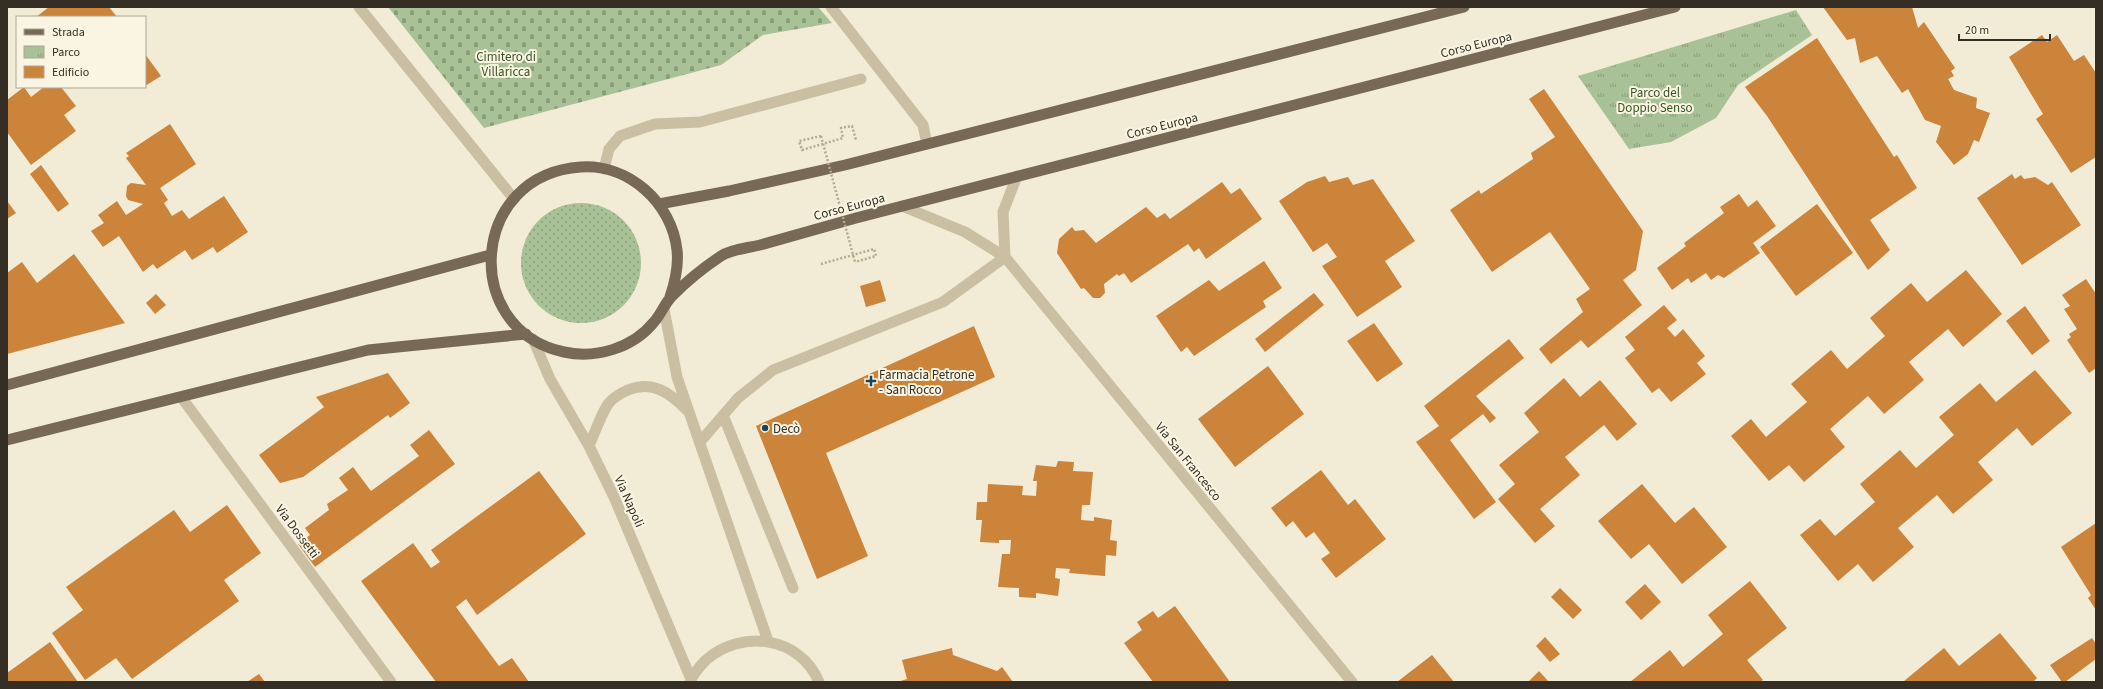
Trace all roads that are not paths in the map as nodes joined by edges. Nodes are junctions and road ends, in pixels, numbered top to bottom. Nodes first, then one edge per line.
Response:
1 (359, 7) edge
2 (831, 7) edge
3 (1464, 7) edge
4 (1675, 7) edge
5 (861, 79) dead end
6 (927, 144) junction
7 (604, 169) junction
8 (1017, 176) junction
9 (514, 198) junction
10 (659, 204) junction
11 (902, 206) junction
12 (490, 255) junction
13 (1005, 257) junction
14 (670, 297) junction
15 (664, 309) junction
16 (529, 336) junction
17 (7, 385) edge
18 (182, 398) junction
19 (689, 412) junction
20 (723, 415) junction
21 (7, 440) edge
22 (700, 442) junction
23 (589, 446) junction
24 (794, 588) dead end
25 (768, 641) junction
26 (690, 680) edge
27 (391, 682) edge
28 (819, 682) edge
29 (1352, 682) edge

1 - 9 street
2 - 6 street
3 - 6 main road
4 - 8 main road, Corso Europa
5 - 7 street
6 - 10 main road
7 - 9 main road
7 - 10 main road
8 - 11 main road, Corso Europa
8 - 13 street
9 - 12 main road
10 - 14 main road
11 - 13 street, Via San Francesco
11 - 14 main road, Corso Europa
12 - 16 main road
12 - 17 main road
13 - 20 street
13 - 29 street, Via San Francesco
14 - 15 main road
15 - 16 main road
15 - 19 street
16 - 18 main road
16 - 23 street, Via Napoli
18 - 21 main road
18 - 27 street, Via Dossetti
19 - 22 street
19 - 23 street
20 - 22 street
20 - 24 street
22 - 25 street
23 - 26 street, Via Napoli
25 - 26 street
25 - 28 street

